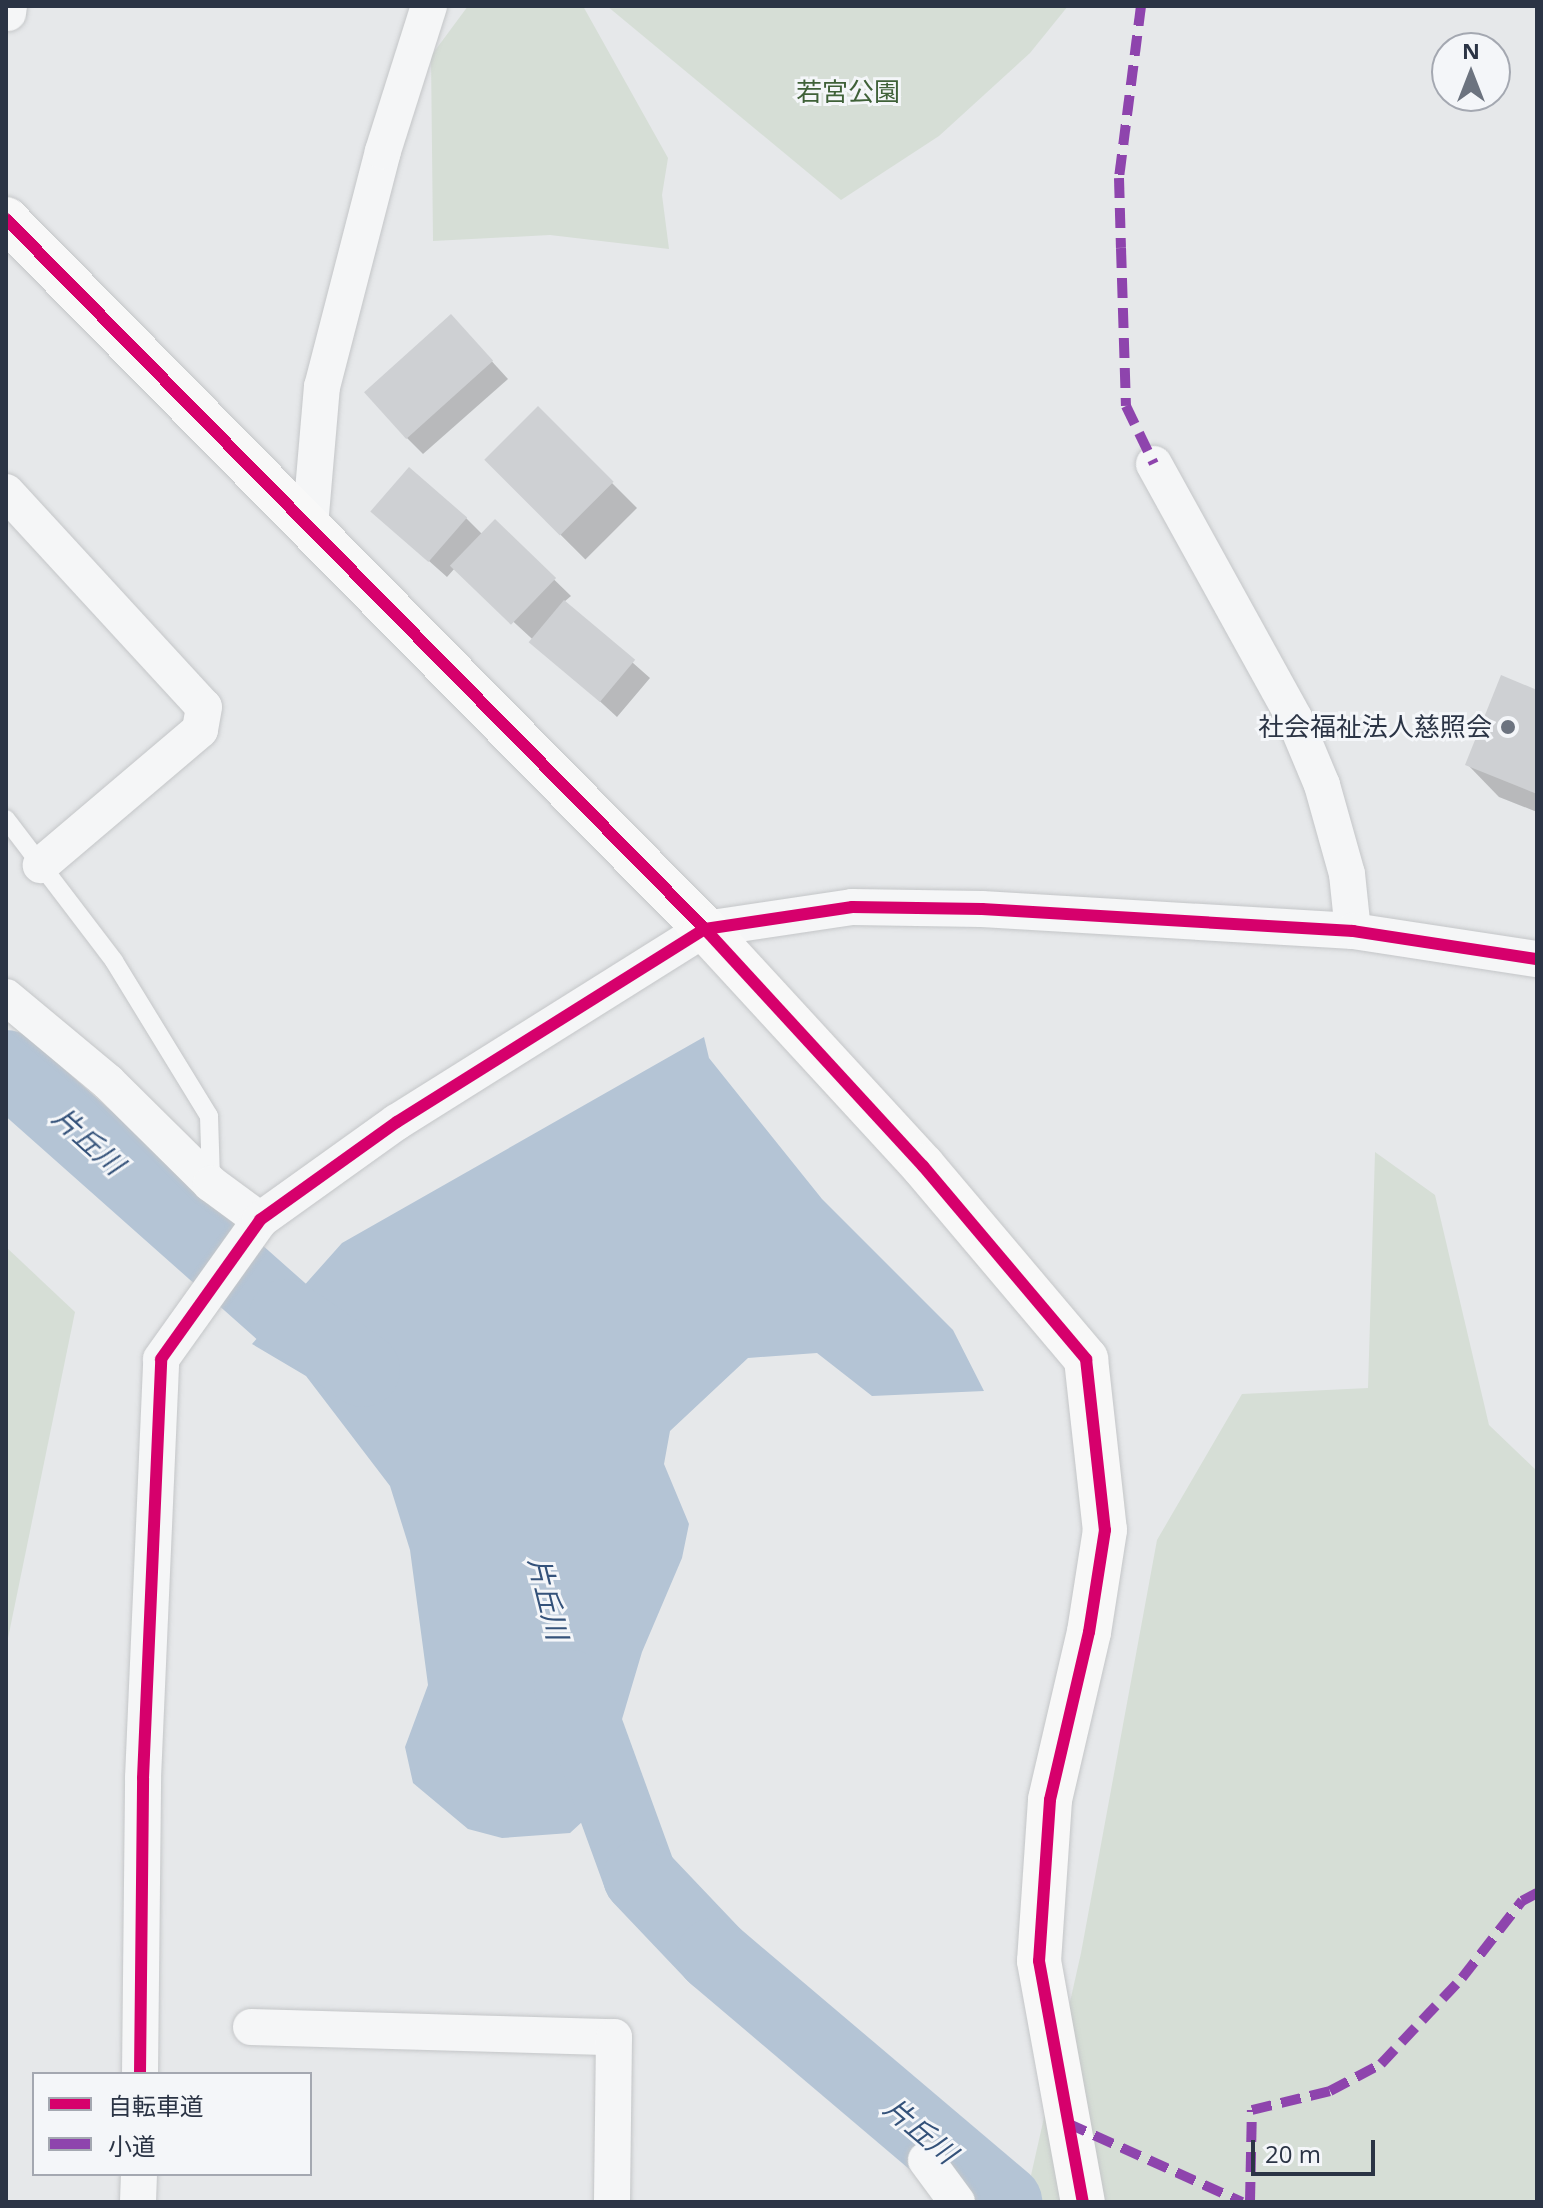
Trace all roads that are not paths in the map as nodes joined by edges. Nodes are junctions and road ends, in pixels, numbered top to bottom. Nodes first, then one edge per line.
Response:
1 (429, 6) edge
2 (6, 219) edge
3 (1154, 464) dead end
4 (6, 492) edge
5 (310, 526) junction
6 (6, 819) edge
7 (41, 865) junction
8 (705, 929) junction
9 (1353, 931) junction
10 (1537, 959) edge
11 (6, 997) edge
12 (211, 1184) junction
13 (260, 1220) junction
14 (251, 2027) dead end
15 (140, 2072) edge
16 (926, 2160) dead end
17 (139, 2176) edge
18 (138, 2202) edge
19 (612, 2202) edge
20 (957, 2202) edge
21 (1083, 2202) edge

1 - 5 street
2 - 5 street
3 - 9 street
4 - 7 street
5 - 8 street
6 - 7 lane
7 - 12 lane
8 - 9 street
8 - 13 street
8 - 21 street
9 - 10 street
11 - 12 street
12 - 13 street
13 - 15 street
14 - 19 street
16 - 20 street
17 - 18 street

